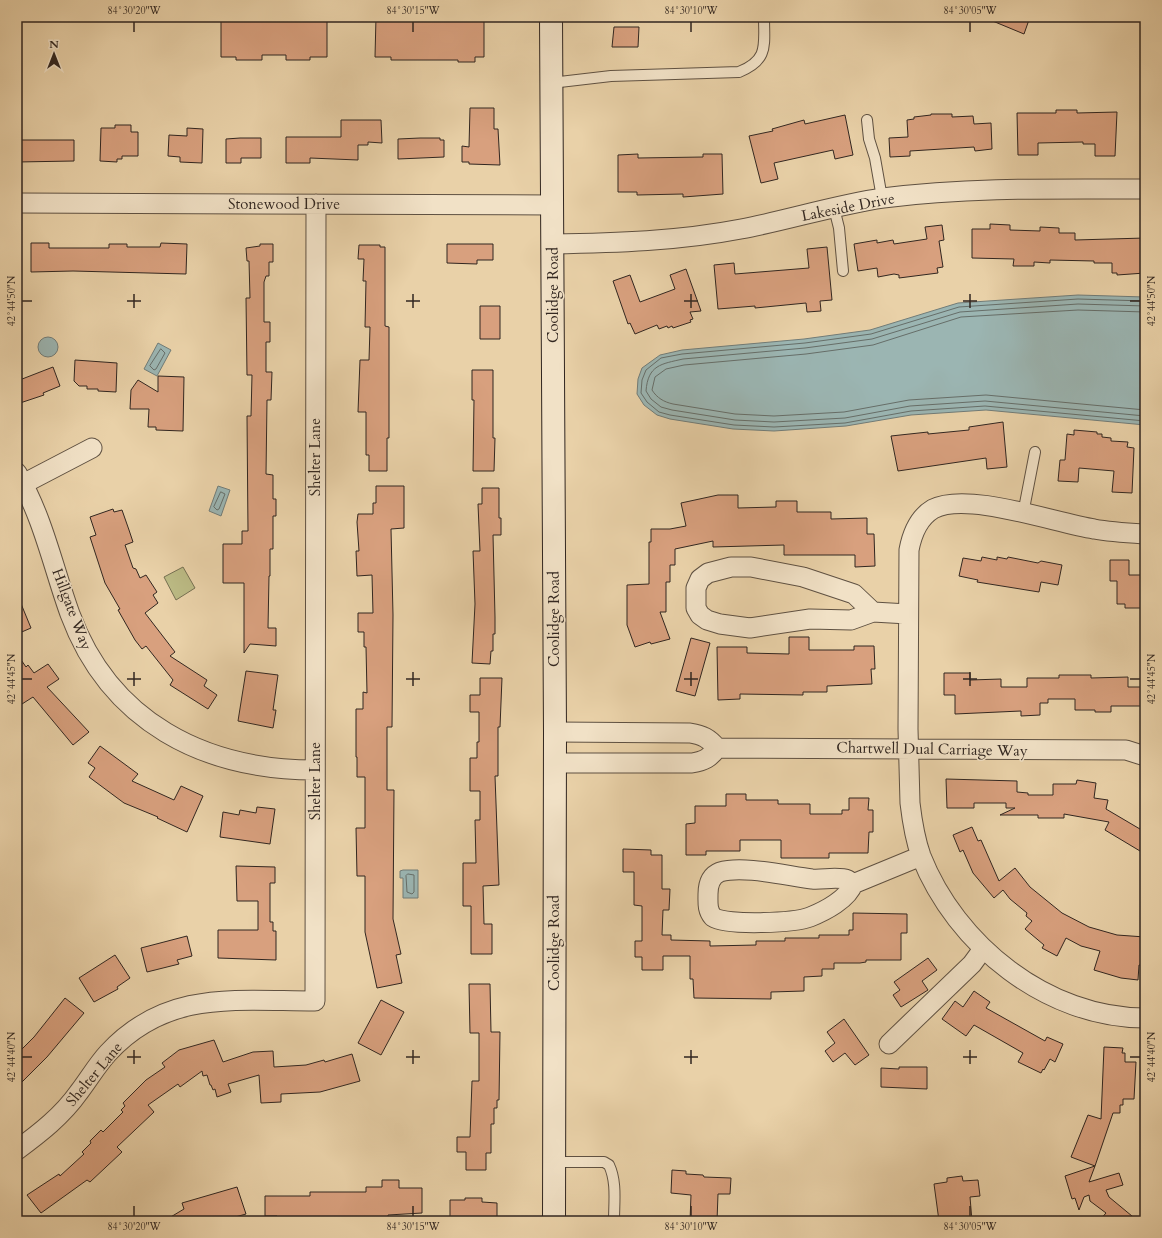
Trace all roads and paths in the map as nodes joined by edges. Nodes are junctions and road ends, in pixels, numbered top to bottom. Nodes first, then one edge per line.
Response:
1 (551, 17) edge
2 (764, 17) edge
3 (551, 83) junction
4 (867, 120) dead end
5 (1145, 189) edge
6 (882, 198) junction
7 (17, 203) edge
8 (316, 204) junction
9 (552, 205) junction
10 (834, 208) junction
11 (552, 244) junction
12 (843, 271) dead end
13 (92, 448) dead end
14 (1035, 452) dead end
15 (20, 479) edge
16 (1023, 514) junction
17 (1145, 534) edge
18 (873, 612) junction
19 (908, 614) junction
20 (555, 732) junction
21 (717, 748) junction
22 (908, 748) junction
23 (1145, 756) edge
24 (555, 763) junction
25 (314, 770) junction
26 (921, 856) junction
27 (853, 884) junction
28 (983, 949) junction
29 (1145, 1018) edge
30 (889, 1044) dead end
31 (17, 1150) edge
32 (554, 1162) junction
33 (554, 1221) edge
34 (614, 1221) edge

1 - 3 street, Coolidge Road
2 - 3 lane
3 - 9 street, Coolidge Road
4 - 6 lane
5 - 6 street, Lakeside Drive
6 - 10 street, Lakeside Drive
7 - 8 street, Stonewood Drive
8 - 9 street, Stonewood Drive
8 - 25 street, Shelter Lane
9 - 11 street, Coolidge Road
10 - 11 street, Lakeside Drive
10 - 12 lane
11 - 20 street, Coolidge Road
13 - 15 street
14 - 16 lane
15 - 25 street, Hillgate Way
16 - 17 street
16 - 19 street
18 - 18 street
18 - 19 street
19 - 22 street
20 - 21 street
20 - 24 street, Coolidge Road
21 - 22 street, Chartwell Dual Carriage Way
21 - 24 street
22 - 23 street, Chartwell Dual Carriage Way
22 - 26 street
24 - 32 street, Coolidge Road
25 - 31 street, Shelter Lane
26 - 27 street
26 - 28 street
27 - 27 street
28 - 29 street
28 - 30 street
32 - 33 street, Coolidge Road
32 - 34 lane

